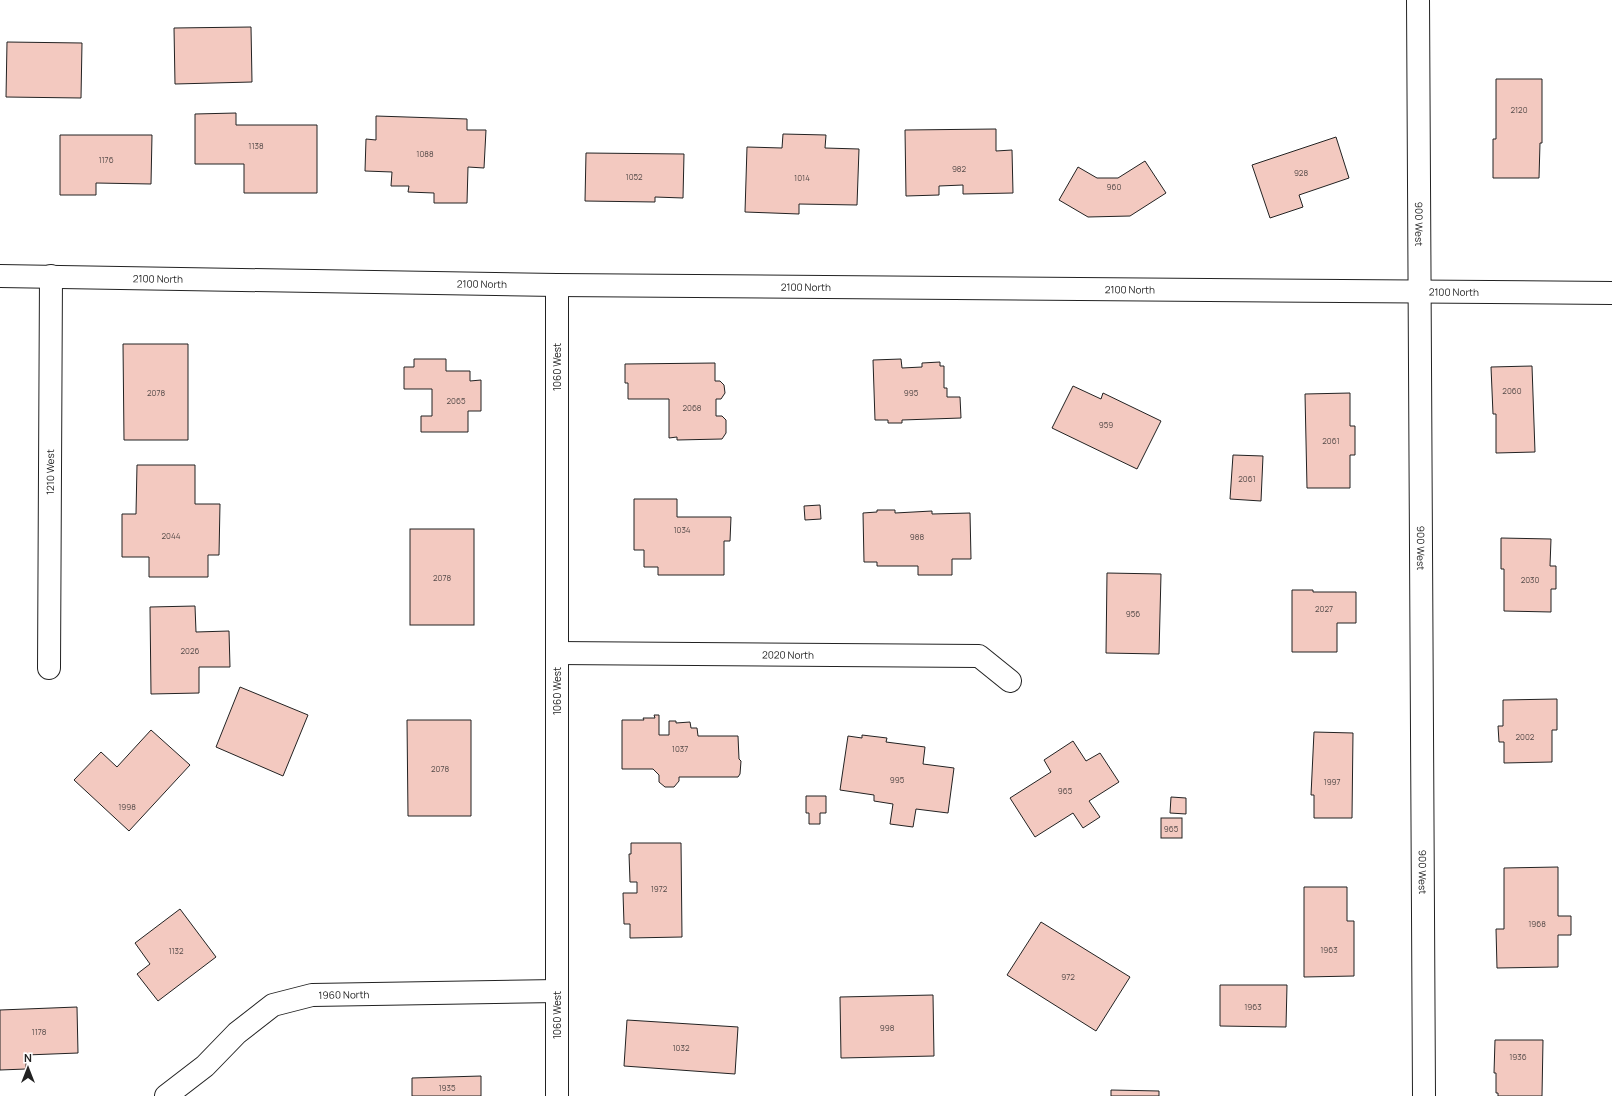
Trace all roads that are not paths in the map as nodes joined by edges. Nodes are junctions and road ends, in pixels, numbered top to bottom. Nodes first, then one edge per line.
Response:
1 (1418, 0) edge
2 (0, 276) edge
3 (51, 276) junction
4 (557, 286) junction
5 (1421, 292) junction
6 (1612, 293) edge
7 (556, 653) junction
8 (50, 668) dead end
9 (1010, 681) dead end
10 (557, 990) junction
11 (166, 1096) edge
12 (557, 1096) edge
13 (1424, 1096) edge

1 - 5 street, 900 West
2 - 3 street, 2100 North
3 - 4 street, 2100 North
3 - 8 street, 1210 West
4 - 5 street, 2100 North
4 - 7 street, 1060 West
5 - 6 street, 2100 North
5 - 13 street, 900 West
7 - 9 street, 2020 North
7 - 10 street, 1060 West
10 - 11 street, 1960 North
10 - 12 street, 1060 West

